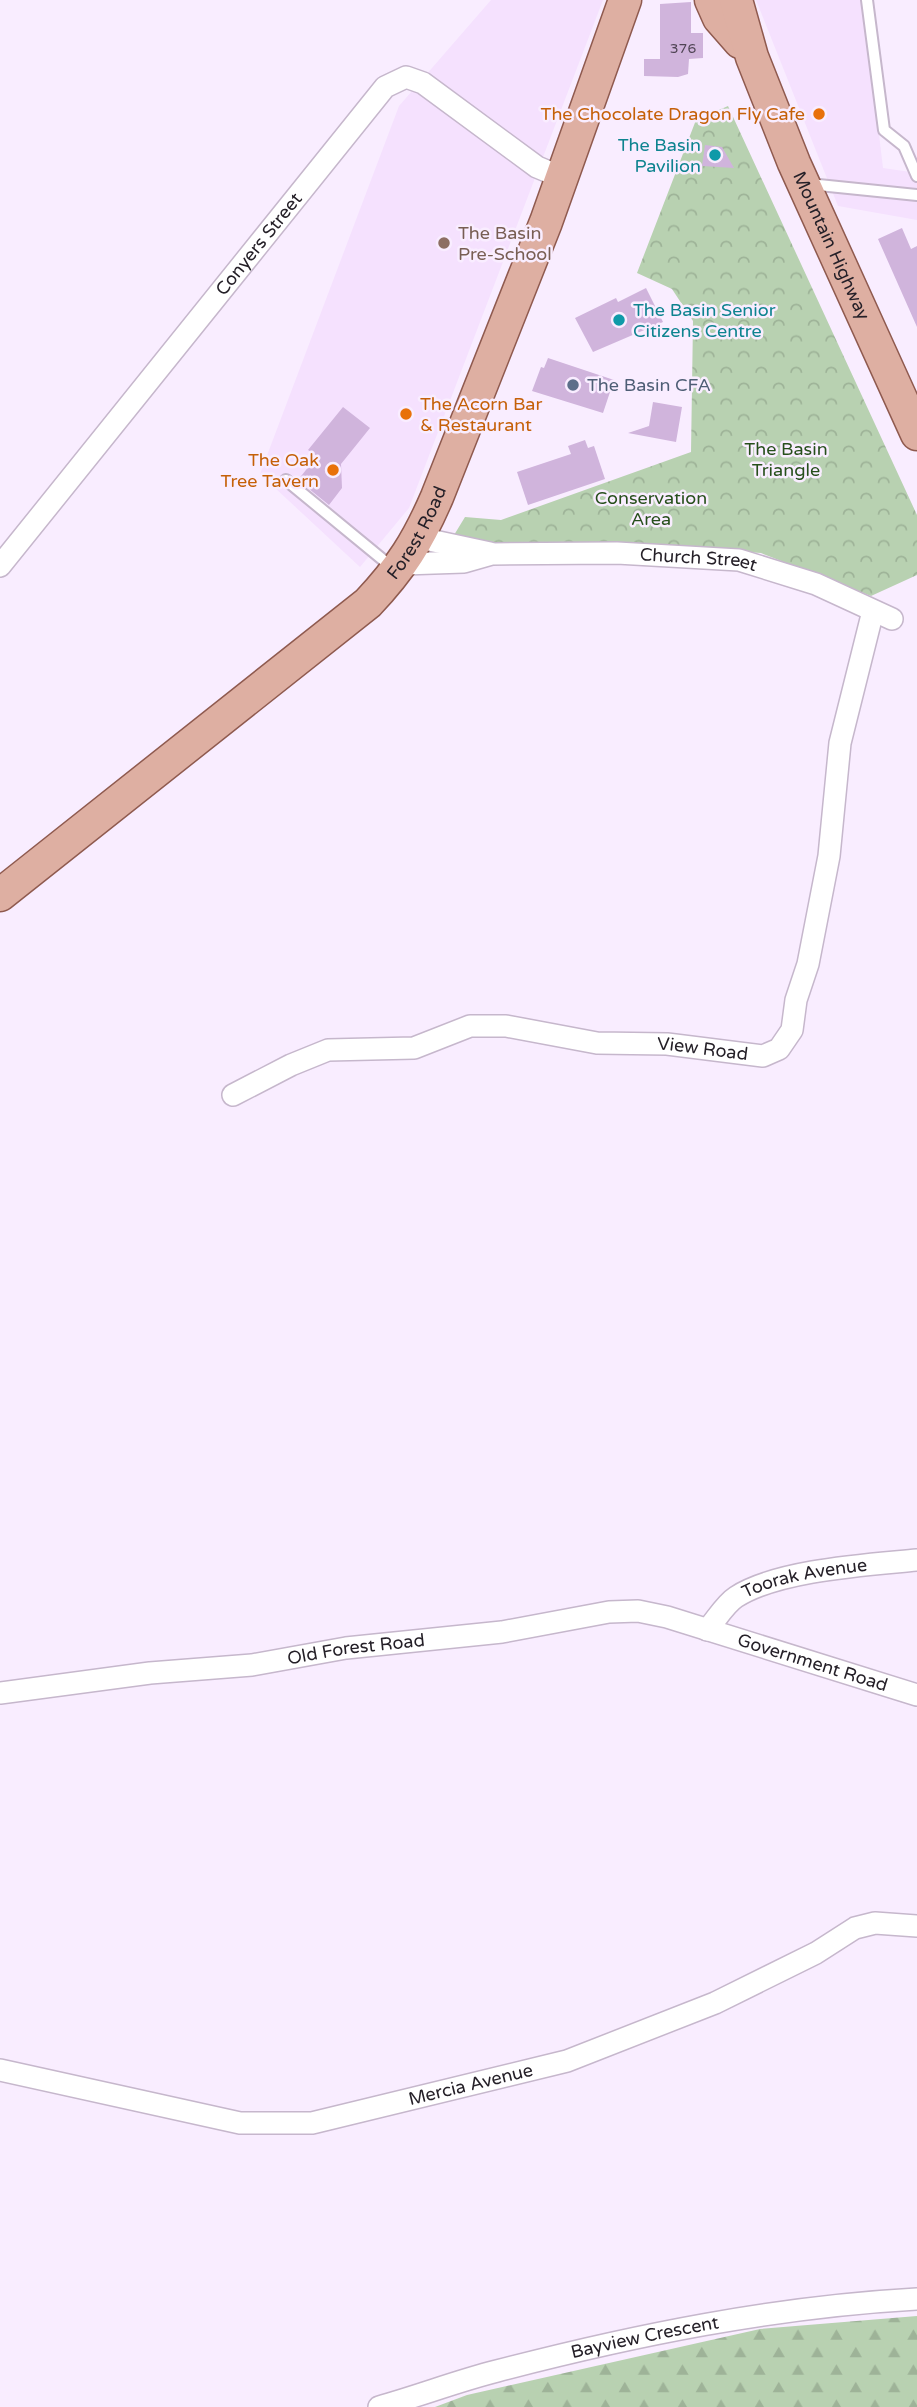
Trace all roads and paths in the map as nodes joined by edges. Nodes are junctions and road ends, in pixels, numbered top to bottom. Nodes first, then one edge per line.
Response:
1 (711, 0) edge
2 (736, 0) edge
3 (867, 0) edge
4 (626, 5) edge
5 (752, 57) junction
6 (917, 176) edge
7 (561, 177) junction
8 (804, 183) junction
9 (917, 195) edge
10 (917, 434) edge
11 (286, 480) dead end
12 (420, 537) junction
13 (492, 554) junction
14 (0, 565) edge
15 (401, 568) junction
16 (883, 615) joint
17 (0, 895) edge
18 (233, 1095) dead end
19 (917, 1560) edge
20 (707, 1630) junction
21 (0, 1693) edge
22 (917, 1695) edge
23 (917, 1926) edge
24 (0, 2070) edge
25 (917, 2299) edge
26 (379, 2407) edge

1 - 5 main road, Mountain Highway
2 - 5 main road, Mountain Highway
3 - 6 lane
4 - 7 main road, Forest Road
5 - 8 main road, Mountain Highway
7 - 12 main road, Forest Road
7 - 14 street, Conyers Street
8 - 9 lane
8 - 10 main road, Mountain Highway
11 - 15 lane
12 - 13 street, Church Street
12 - 15 main road, Forest Road
13 - 15 street, Church Street
13 - 16 street, Church Street
15 - 17 main road, Forest Road
16 - 18 street, View Road
19 - 20 street, Toorak Avenue
20 - 21 street, Old Forest Road
20 - 22 street, Government Road
23 - 24 street, Mercia Avenue
25 - 26 street, Bayview Crescent

